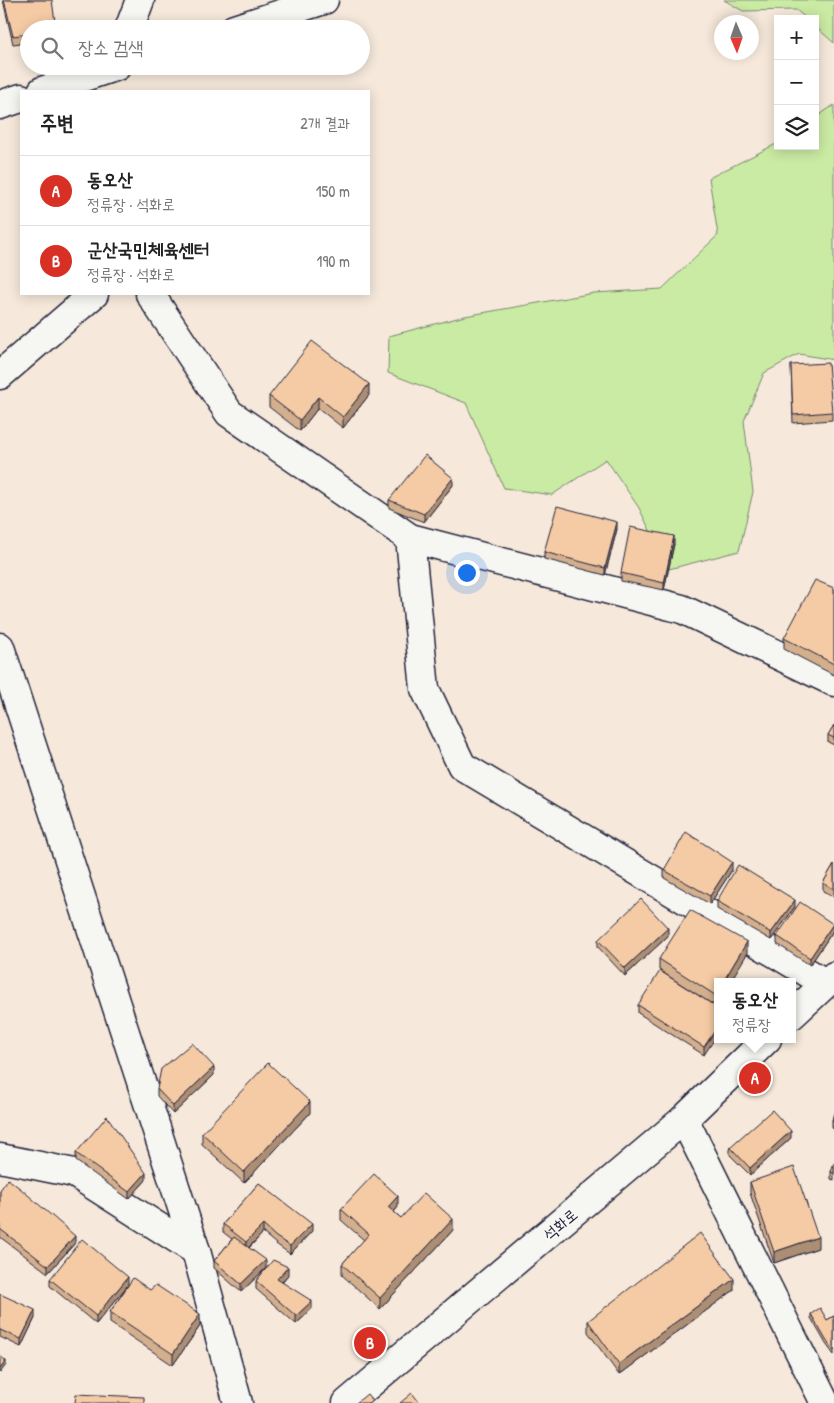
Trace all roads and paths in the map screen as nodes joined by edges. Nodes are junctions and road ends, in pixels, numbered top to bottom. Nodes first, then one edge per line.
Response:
1 (140, 0) edge
2 (324, 0) edge
3 (133, 20) edge
4 (262, 20) edge
5 (92, 75) edge
6 (55, 89) edge
7 (20, 98) edge
8 (0, 105) edge
9 (93, 295) edge
10 (151, 295) edge
11 (0, 375) edge
12 (410, 538) junction
13 (0, 647) edge
14 (834, 682) edge
15 (830, 980) edge
16 (796, 1011) edge
17 (763, 1043) edge
18 (684, 1119) junction
19 (0, 1158) edge
20 (196, 1251) junction
21 (238, 1403) edge
22 (346, 1403) edge
23 (826, 1403) edge

1 - 3 street
2 - 4 street
5 - 6 street
7 - 8 street
9 - 11 street
10 - 12 street
12 - 14 street
12 - 15 street
13 - 20 street
15 - 16 street
17 - 18 street, 석화로
18 - 22 street, 석화로
18 - 23 street
19 - 20 street
20 - 21 street

